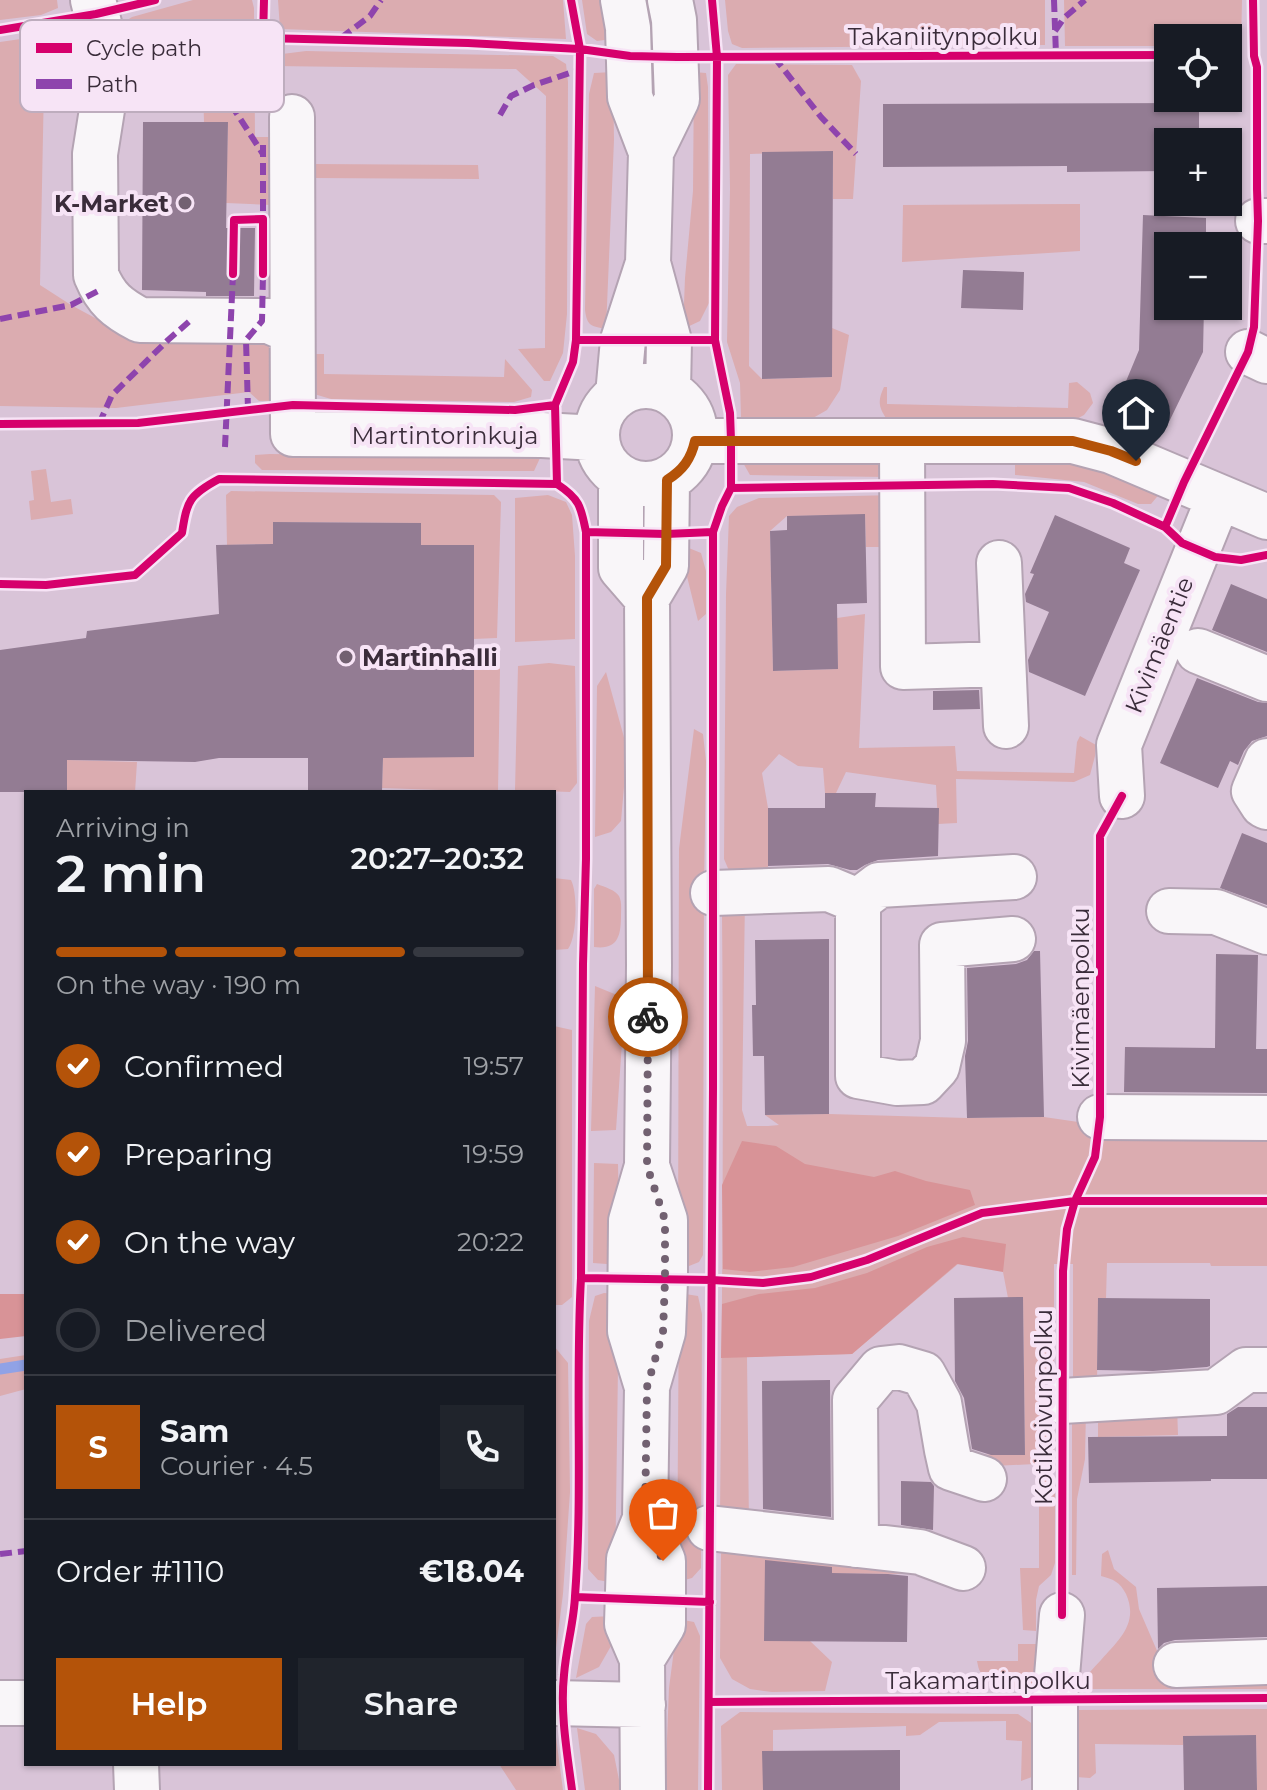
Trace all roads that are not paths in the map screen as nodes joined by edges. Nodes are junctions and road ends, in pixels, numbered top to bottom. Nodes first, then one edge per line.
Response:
1 (93, 0) edge
2 (623, 0) edge
3 (670, 0) edge
4 (98, 20) edge
5 (102, 112) edge
6 (292, 117) dead end
7 (651, 152) junction
8 (648, 263) junction
9 (292, 331) junction
10 (668, 391) junction
11 (618, 395) junction
12 (597, 438) junction
13 (695, 441) junction
14 (902, 441) junction
15 (621, 478) junction
16 (667, 480) junction
17 (1219, 497) junction
18 (1267, 517) edge
19 (999, 563) dead end
20 (647, 598) junction
21 (1198, 651) dead end
22 (1003, 664) junction
23 (1267, 679) edge
24 (1006, 726) dead end
25 (1267, 761) edge
26 (1122, 796) dead end
27 (1267, 807) edge
28 (1014, 877) dead end
29 (713, 893) dead end
30 (858, 901) junction
31 (1169, 911) dead end
32 (1267, 932) edge
33 (1013, 939) dead end
34 (1100, 1117) dead end
35 (1267, 1118) edge
36 (1267, 1370) edge
37 (1062, 1401) dead end
38 (984, 1479) dead end
39 (709, 1528) dead end
40 (856, 1545) junction
41 (963, 1568) dead end
42 (1062, 1615) dead end
43 (1267, 1662) edge
44 (1176, 1665) dead end
45 (0, 1703) edge
46 (24, 1703) edge
47 (556, 1703) edge
48 (643, 1705) junction
49 (136, 1766) edge
50 (137, 1790) edge
51 (643, 1790) edge
52 (1055, 1790) edge

1 - 4 street
2 - 7 street
3 - 7 street
5 - 9 street
6 - 9 street
7 - 8 street
8 - 10 street
8 - 11 street
9 - 12 street, Martintorinkuja
10 - 11 street
10 - 13 street
11 - 12 street
12 - 15 street
13 - 14 street
13 - 16 street
14 - 17 street
14 - 22 street
15 - 16 street
15 - 20 street
16 - 20 street
17 - 18 street
17 - 26 street, Kivimäentie
19 - 22 street
20 - 48 street
21 - 23 street
22 - 24 street
25 - 27 street
28 - 30 street
29 - 30 street
30 - 33 street
31 - 32 street
34 - 35 street
36 - 37 street
38 - 40 street
39 - 40 street
40 - 41 street
42 - 52 street
43 - 44 street
45 - 46 street
47 - 48 street
48 - 51 street
49 - 50 street

